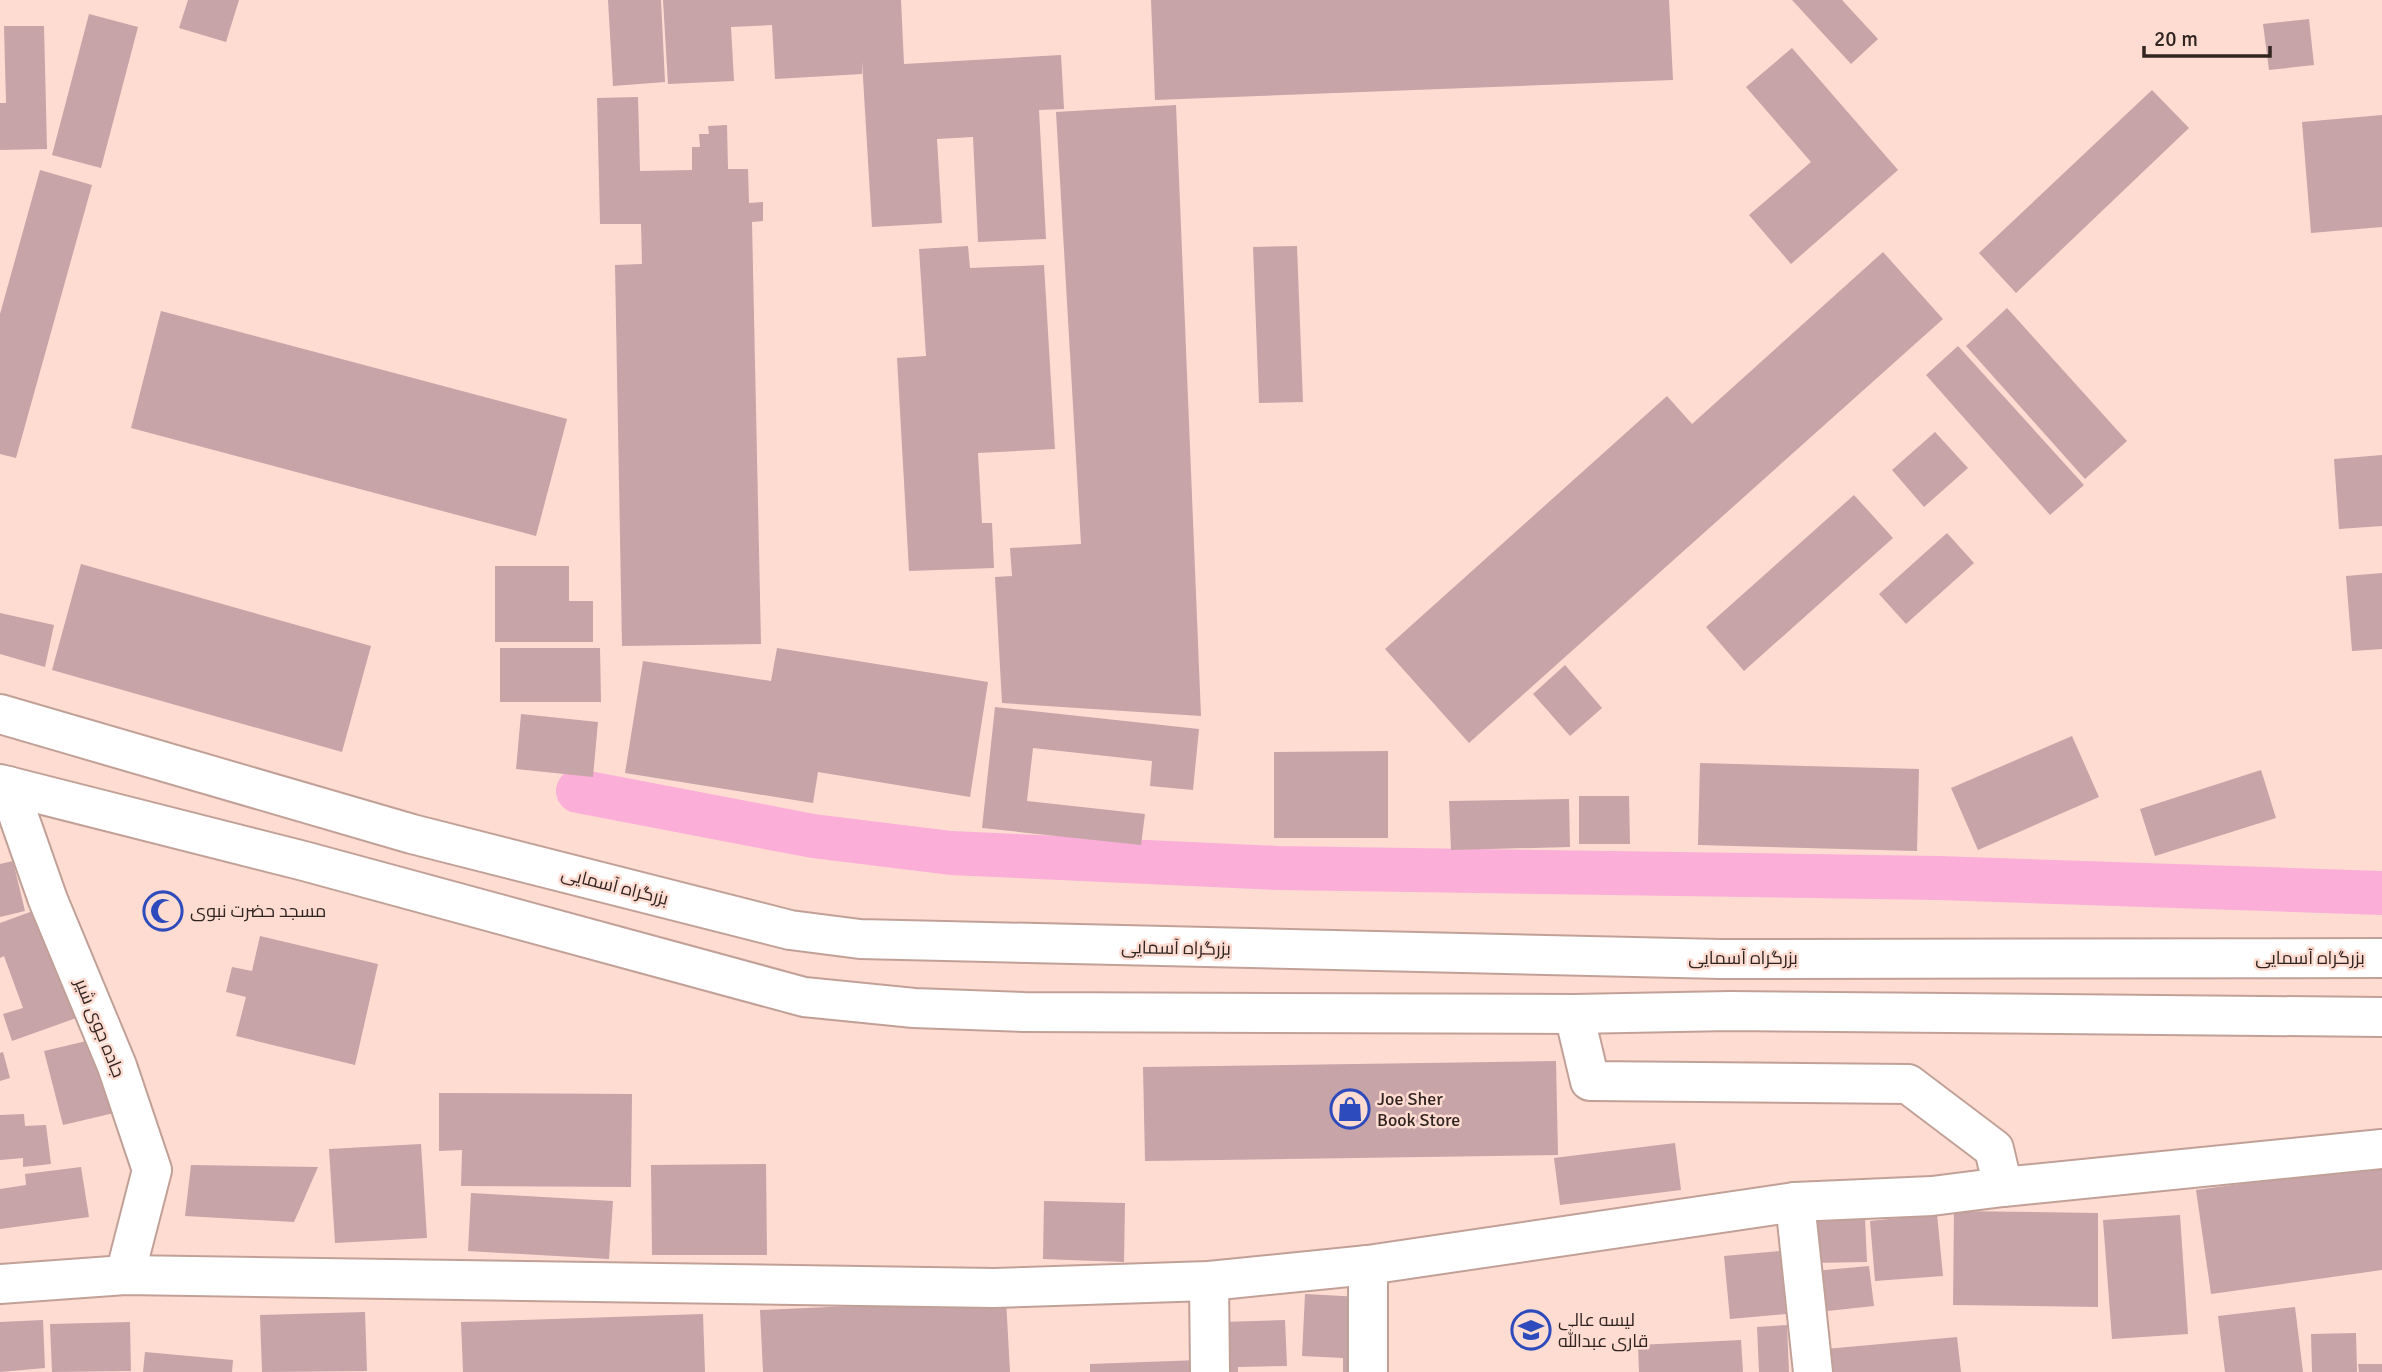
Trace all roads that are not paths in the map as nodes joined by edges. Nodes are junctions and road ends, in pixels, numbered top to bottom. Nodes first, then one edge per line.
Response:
1 (0, 713) edge
2 (4, 785) edge
3 (2382, 958) edge
4 (1574, 1014) junction
5 (2382, 1017) edge
6 (2382, 1149) edge
7 (2003, 1187) junction
8 (1795, 1202) junction
9 (1368, 1265) junction
10 (125, 1275) junction
11 (1209, 1281) junction
12 (0, 1284) edge
13 (1210, 1372) edge
14 (1368, 1372) edge
15 (1812, 1372) edge

1 - 3 main road, بزرگراه آسمایی
2 - 4 main road
2 - 10 main road, جاده جوی شیر
4 - 5 main road
4 - 7 main road
6 - 7 main road
7 - 8 main road
8 - 9 main road
8 - 15 main road
9 - 11 main road
9 - 14 main road
10 - 11 main road
10 - 12 main road
11 - 13 main road

